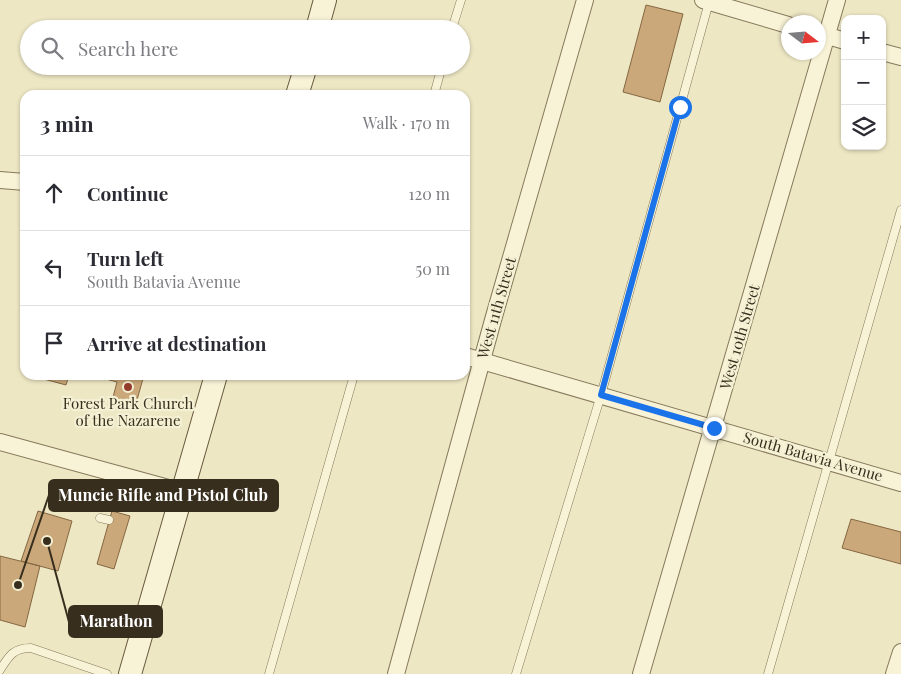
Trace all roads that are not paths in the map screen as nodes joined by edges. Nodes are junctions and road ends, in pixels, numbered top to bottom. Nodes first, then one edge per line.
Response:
1 (325, 0) edge
2 (461, 0) edge
3 (586, 0) edge
4 (837, 0) edge
5 (706, 1) edge
6 (319, 20) edge
7 (455, 20) edge
8 (781, 23) edge
9 (826, 28) edge
10 (826, 36) edge
11 (841, 40) edge
12 (886, 53) edge
13 (901, 57) edge
14 (816, 60) edge
15 (303, 75) edge
16 (440, 75) edge
17 (299, 90) edge
18 (435, 90) edge
19 (0, 180) edge
20 (20, 182) edge
21 (901, 210) edge
22 (470, 357) edge
23 (482, 361) junction
24 (215, 380) edge
25 (353, 380) edge
26 (601, 395) junction
27 (714, 428) junction
28 (0, 442) edge
29 (830, 461) junction
30 (901, 483) edge
31 (183, 492) junction
32 (100, 518) dead end
33 (109, 520) dead end
34 (901, 652) edge
35 (0, 670) edge
36 (107, 674) edge
37 (130, 674) edge
38 (269, 674) edge
39 (396, 674) edge
40 (516, 674) edge
41 (641, 674) edge
42 (768, 674) edge
43 (894, 674) edge

1 - 6 main road
2 - 7 lane
3 - 23 street, West 11th Street
4 - 9 street, West 10th Street
5 - 8 street
5 - 26 lane
10 - 11 street
12 - 13 street
14 - 27 street, West 10th Street
15 - 17 main road
16 - 18 lane
19 - 20 street
21 - 29 lane
22 - 23 street, South Batavia Avenue
23 - 26 street, South Batavia Avenue
23 - 39 street, West 11th Street
24 - 31 main road
25 - 38 lane
26 - 27 street, South Batavia Avenue
26 - 40 lane
27 - 29 street, South Batavia Avenue
27 - 41 street, West 10th Street
28 - 31 street
29 - 30 street, South Batavia Avenue
29 - 42 lane
31 - 37 main road
32 - 33 lane
34 - 43 street
35 - 36 lane

